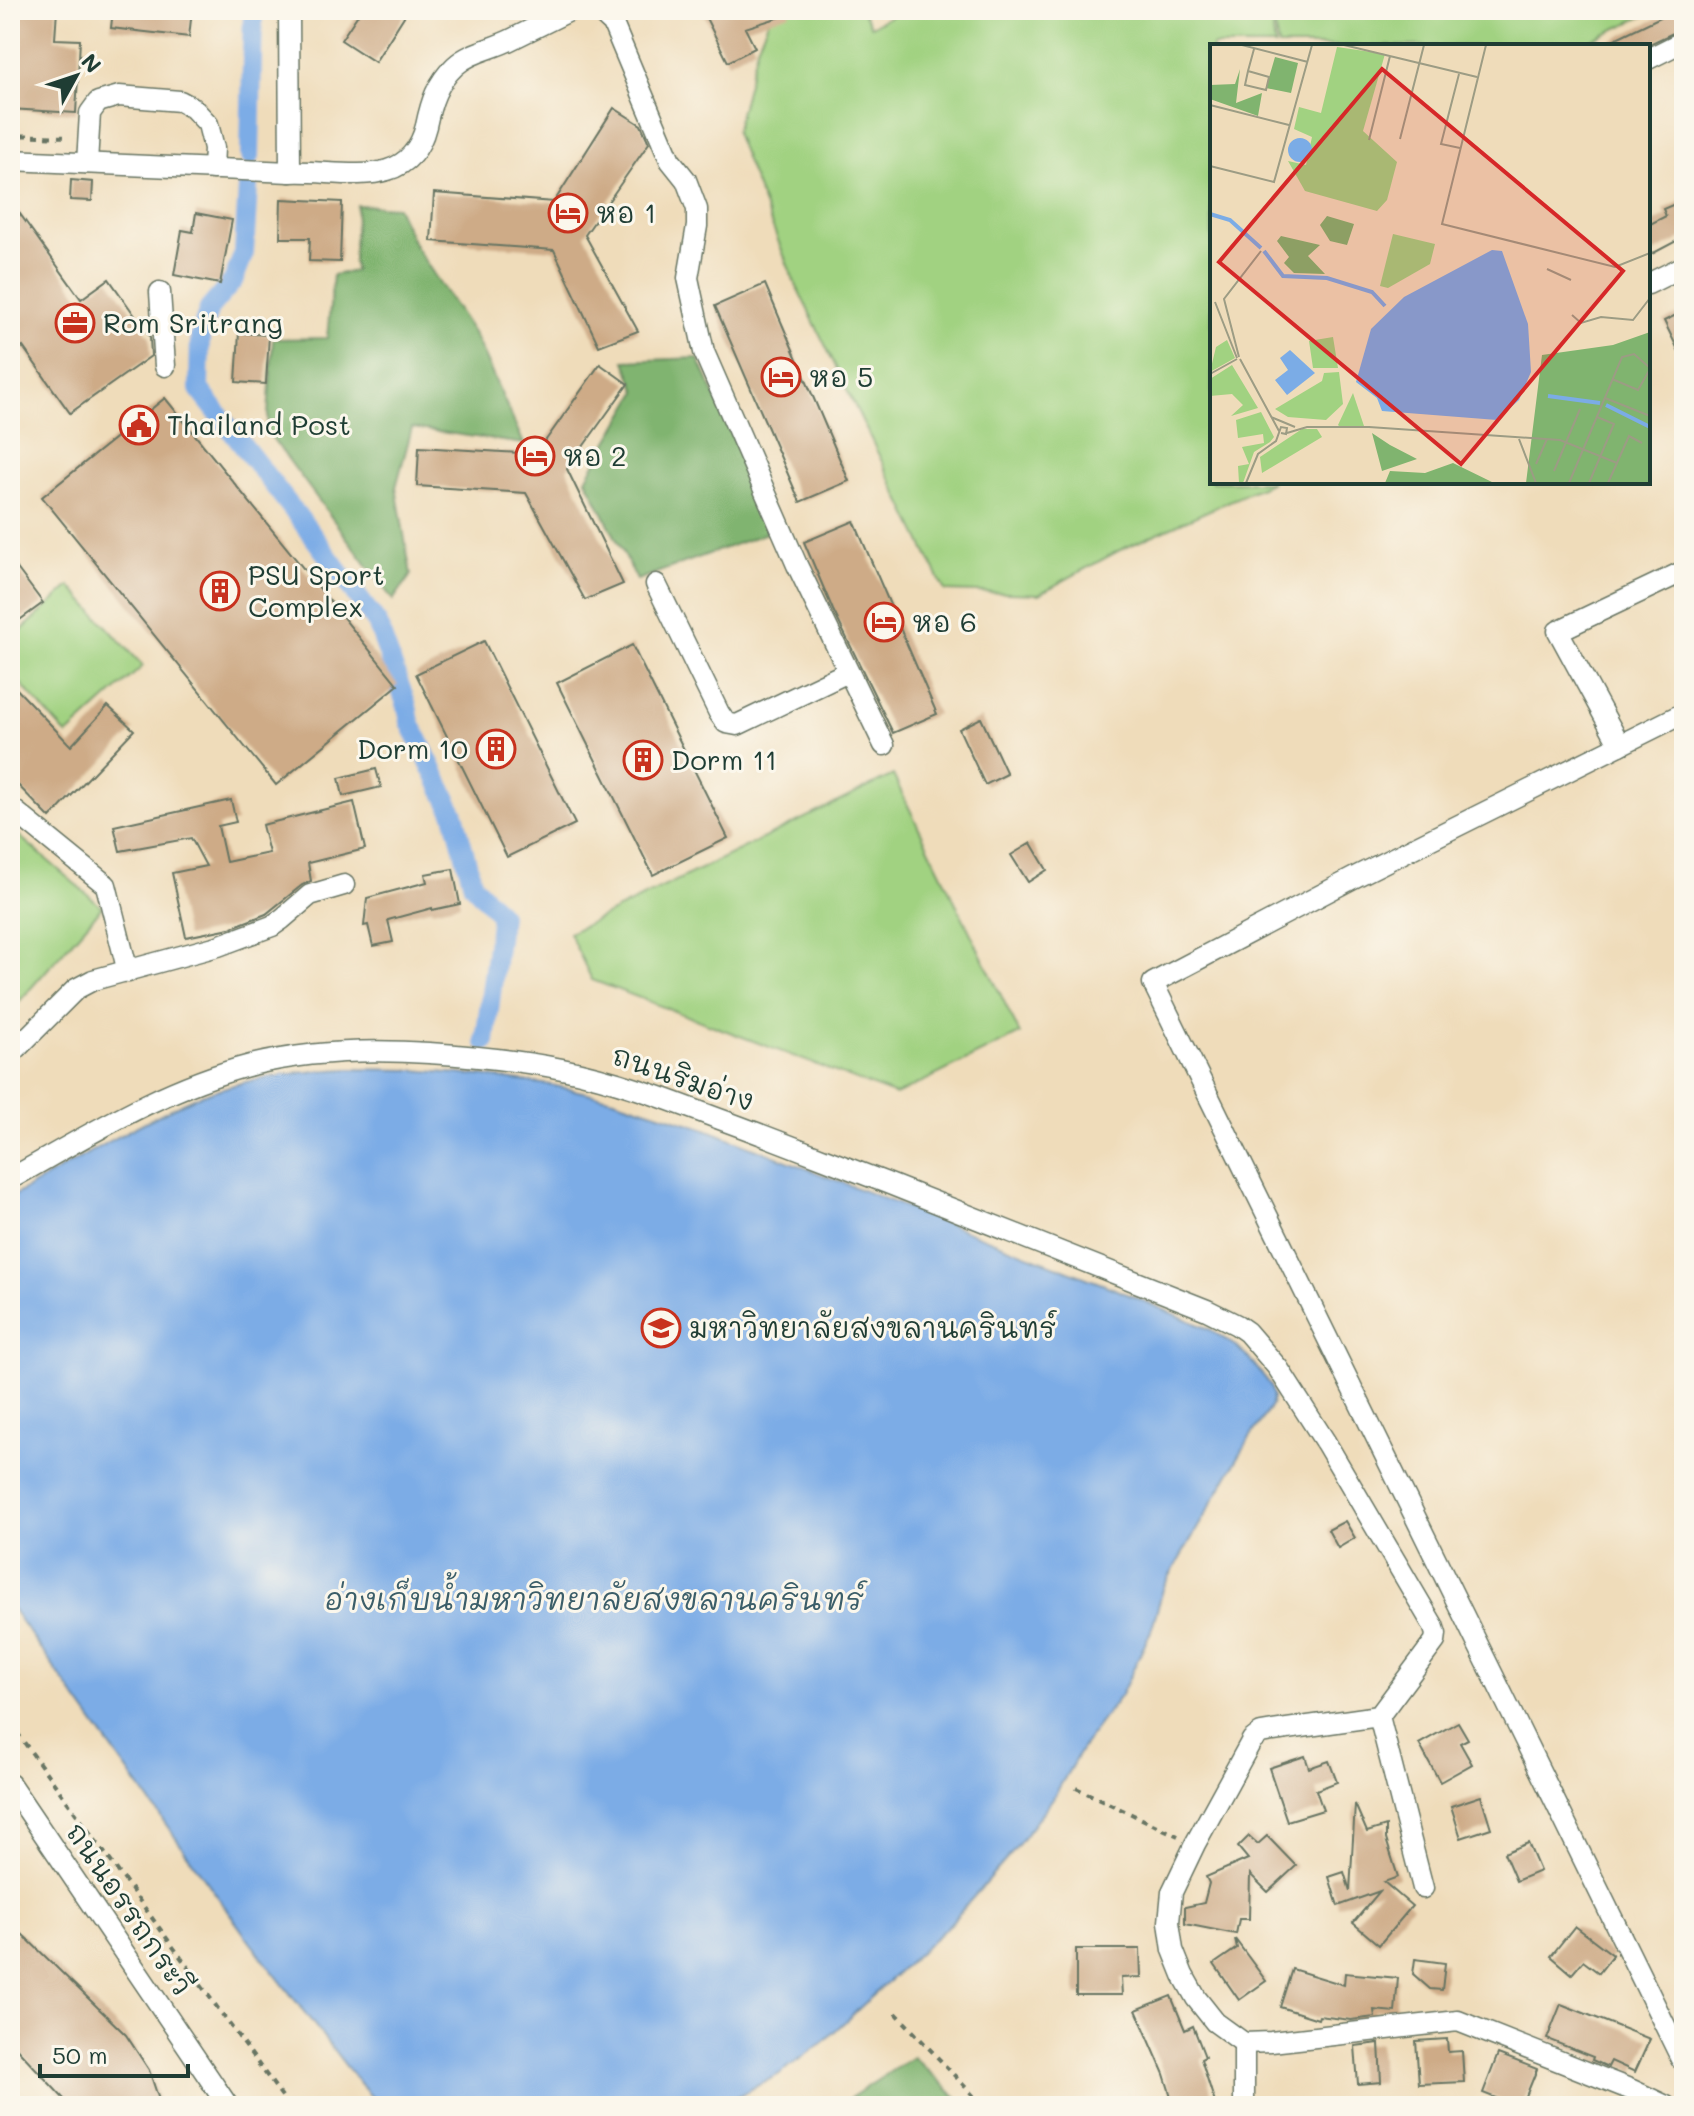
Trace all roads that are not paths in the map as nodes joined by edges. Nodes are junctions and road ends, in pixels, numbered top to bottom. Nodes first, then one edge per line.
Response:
1 (289, 10) edge
2 (571, 10) edge
3 (598, 10) edge
4 (1684, 41) edge
5 (1650, 58) edge
6 (10, 160) edge
7 (87, 163) junction
8 (213, 169) junction
9 (290, 172) junction
10 (1684, 266) edge
11 (1650, 283) edge
12 (160, 292) dead end
13 (165, 366) dead end
14 (1684, 571) edge
15 (656, 584) dead end
16 (848, 672) junction
17 (1684, 713) edge
18 (884, 745) dead end
19 (1620, 745) junction
20 (10, 807) edge
21 (344, 885) dead end
22 (128, 972) junction
23 (10, 1055) edge
24 (10, 1179) edge
25 (1379, 1716) junction
26 (10, 1784) edge
27 (1423, 1888) dead end
28 (1244, 2043) junction
29 (1684, 2060) edge
30 (228, 2106) edge
31 (1244, 2106) edge
32 (1666, 2106) edge

1 - 9 street
2 - 9 street
3 - 16 street
4 - 5 street
6 - 7 street
7 - 8 street
7 - 8 street
8 - 9 street
10 - 11 street
12 - 13 street
14 - 19 street
15 - 16 street
16 - 18 street
17 - 19 street
19 - 29 street
20 - 22 street
21 - 22 street
22 - 23 street
24 - 25 street, ถนนริมอ่าง
25 - 27 street
25 - 28 street
26 - 30 street, ถนนอรรถกระวี
28 - 31 street
28 - 32 street

